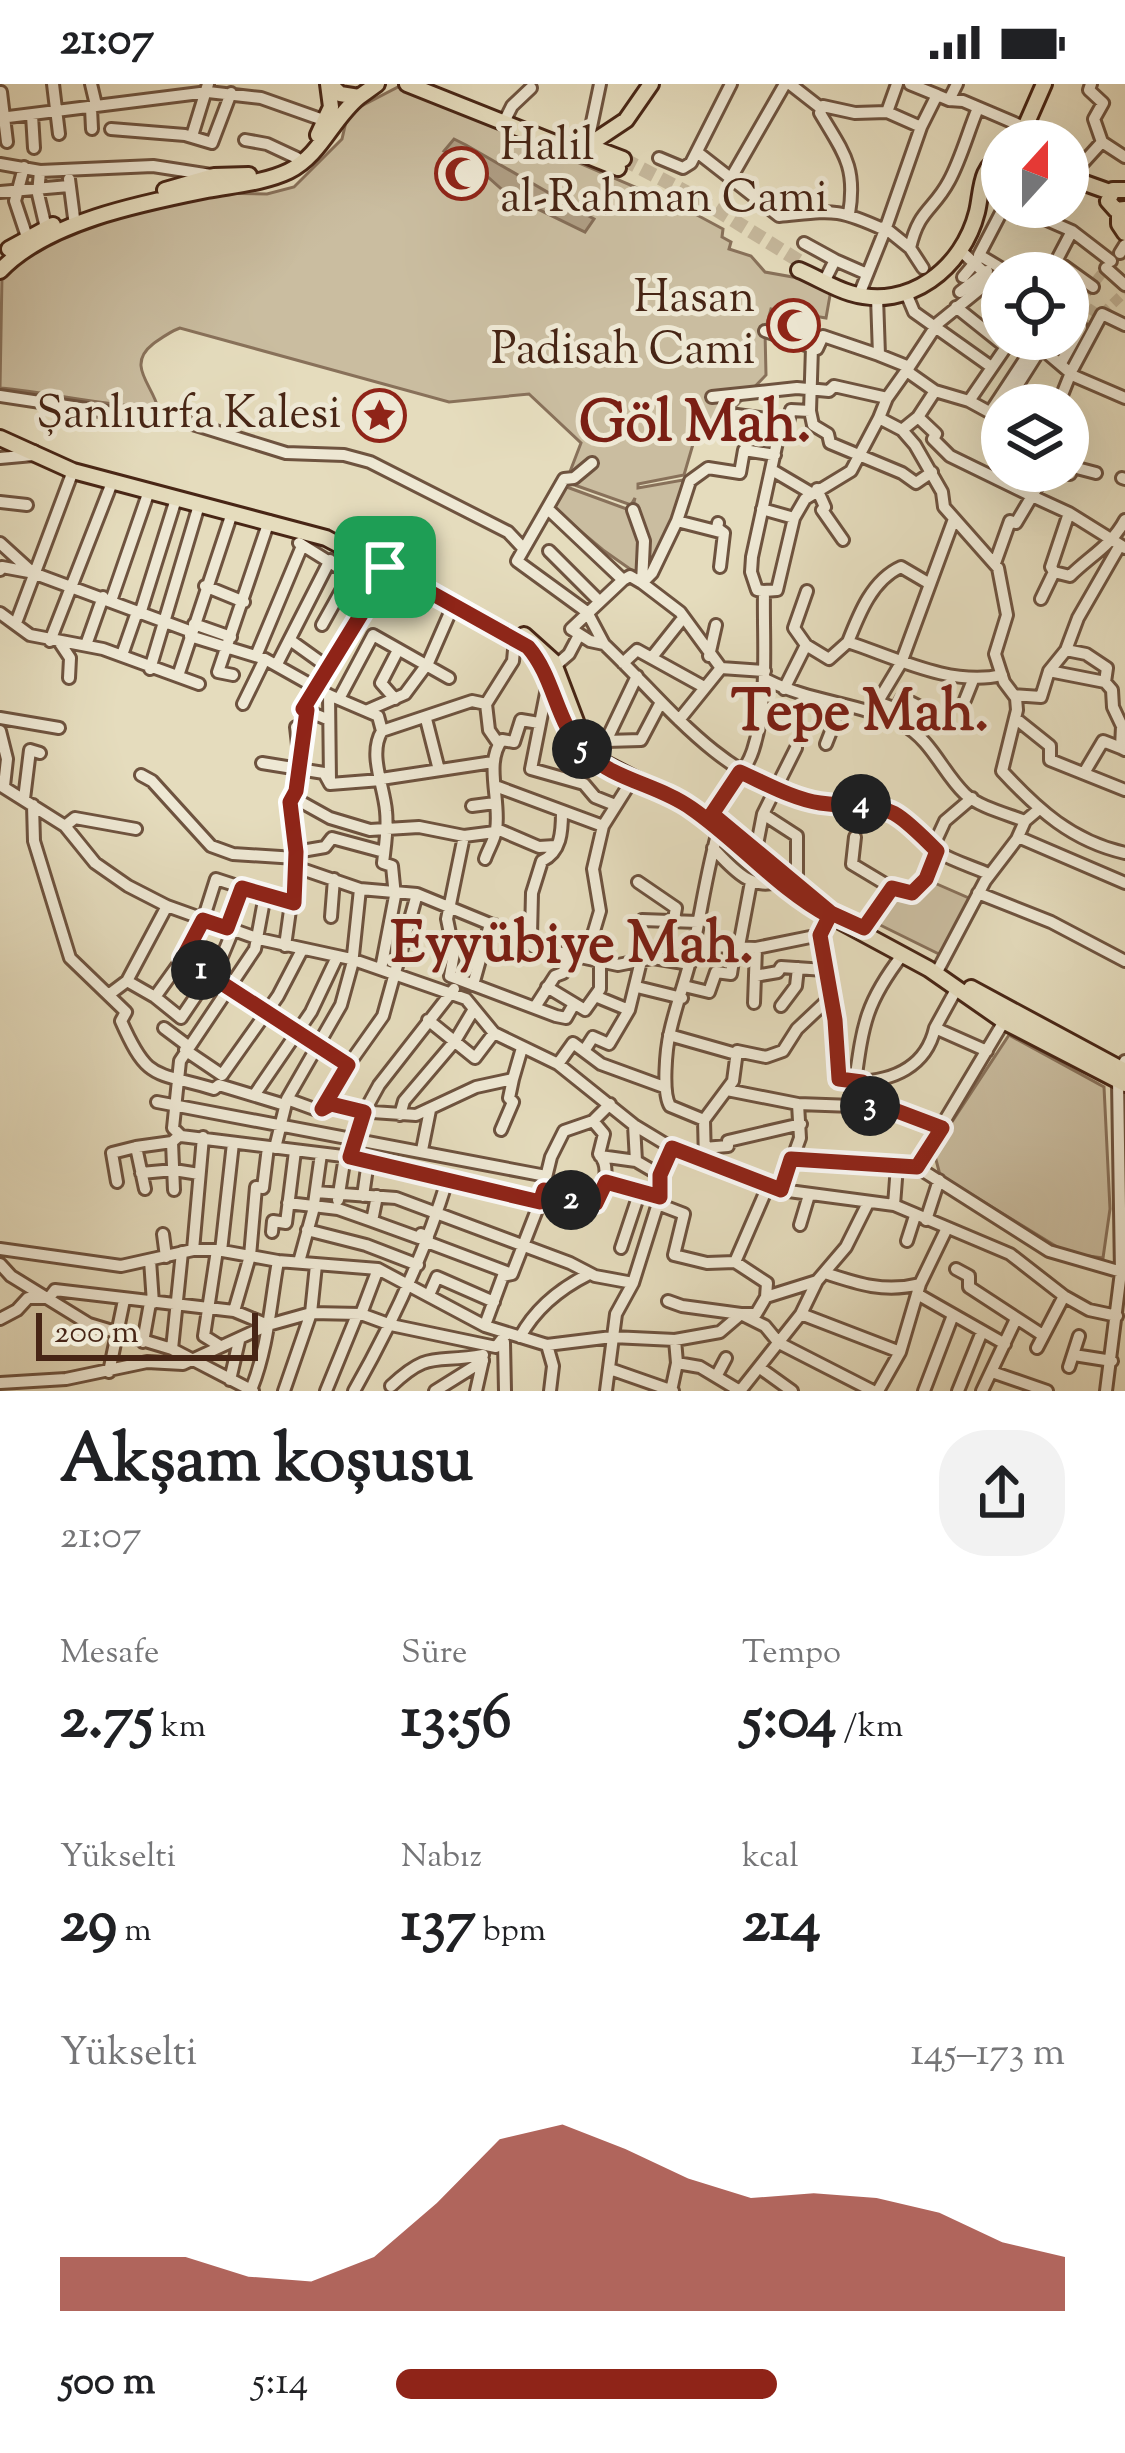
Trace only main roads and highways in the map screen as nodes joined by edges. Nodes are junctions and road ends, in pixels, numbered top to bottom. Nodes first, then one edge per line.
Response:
1 (329, 84) edge
2 (407, 84) edge
3 (650, 84) edge
4 (1044, 84) edge
5 (378, 86) edge
6 (439, 86) edge
7 (358, 97) junction
8 (1027, 120) edge
9 (586, 146) junction
10 (1002, 154) edge
11 (1089, 189) edge
12 (1117, 200) edge
13 (1125, 233) edge
14 (0, 258) edge
15 (0, 271) edge
16 (0, 434) edge
17 (34, 451) junction
18 (552, 673) junction
19 (716, 821) junction
20 (830, 915) junction
21 (1008, 1016) junction
22 (1123, 1073) edge

1 - 7 main road
1 - 14 main road
2 - 9 main road
3 - 9 main road
4 - 8 main road
5 - 7 main road
6 - 9 main road
7 - 15 main road
10 - 10 main road
11 - 12 main road
12 - 13 main road
16 - 17 main road
17 - 18 main road
17 - 18 main road
18 - 19 main road
18 - 19 main road
19 - 20 main road
19 - 20 main road
20 - 21 main road
20 - 21 main road
21 - 22 main road

